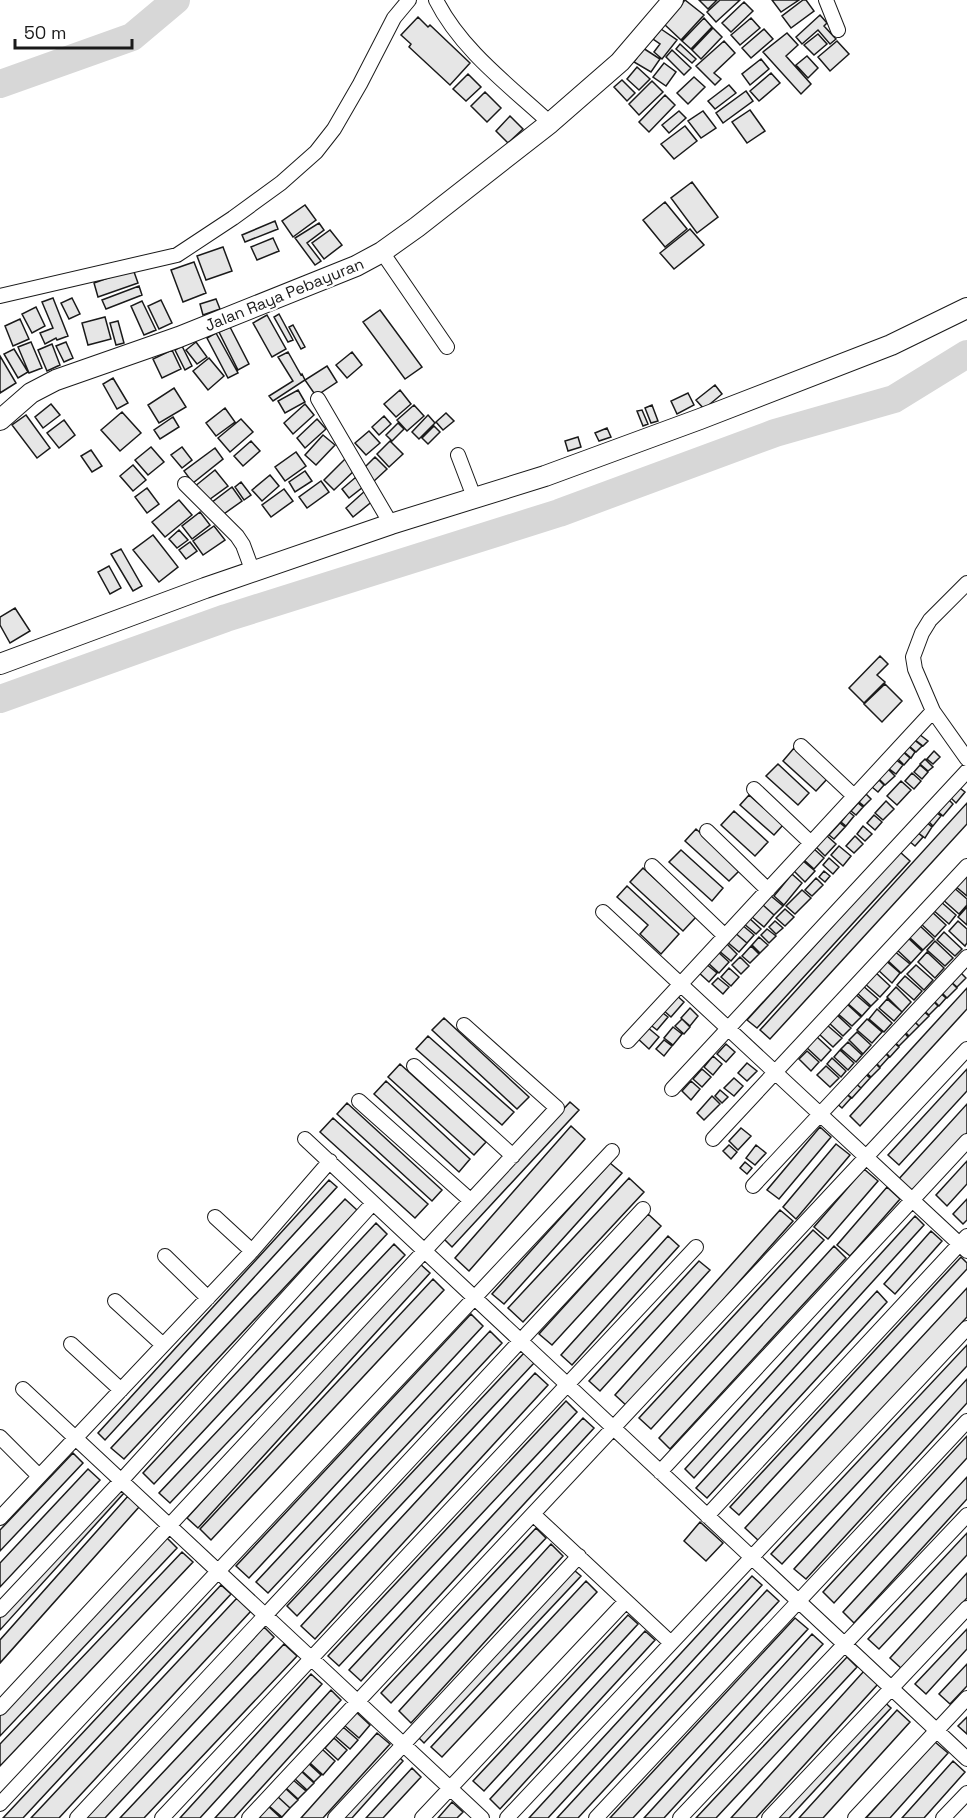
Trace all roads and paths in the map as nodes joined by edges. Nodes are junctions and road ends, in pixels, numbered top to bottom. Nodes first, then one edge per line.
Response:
1 (409, 0) edge
2 (436, 0) edge
3 (673, 0) edge
4 (826, 0) edge
5 (838, 30) dead end
6 (550, 123) junction
7 (382, 252) junction
8 (0, 296) edge
9 (967, 308) edge
10 (447, 347) dead end
11 (318, 399) dead end
12 (0, 420) edge
13 (458, 455) dead end
14 (185, 484) dead end
15 (474, 497) junction
16 (391, 524) junction
17 (252, 572) junction
18 (967, 583) edge
19 (0, 664) edge
20 (933, 711) junction
21 (801, 746) dead end
22 (967, 759) edge
23 (967, 771) edge
24 (754, 789) dead end
25 (854, 796) junction
26 (707, 831) dead end
27 (811, 843) junction
28 (652, 866) dead end
29 (967, 866) edge
30 (768, 890) junction
31 (603, 912) dead end
32 (725, 936) junction
33 (967, 957) edge
34 (680, 984) junction
35 (465, 1025) dead end
36 (728, 1028) junction
37 (628, 1041) dead end
38 (967, 1050) edge
39 (414, 1066) dead end
40 (775, 1072) junction
41 (672, 1089) dead end
42 (359, 1101) dead end
43 (820, 1114) junction
44 (305, 1139) dead end
45 (713, 1139) dead end
46 (967, 1140) edge
47 (612, 1150) dead end
48 (513, 1156) junction
49 (866, 1157) junction
50 (330, 1161) junction
51 (753, 1186) dead end
52 (470, 1200) junction
53 (912, 1200) junction
54 (373, 1203) junction
55 (643, 1209) dead end
56 (216, 1217) dead end
57 (965, 1243) edge
58 (696, 1247) dead end
59 (424, 1249) junction
60 (252, 1251) junction
61 (165, 1256) dead end
62 (208, 1298) junction
63 (474, 1298) junction
64 (115, 1301) dead end
65 (967, 1328) edge
66 (520, 1341) junction
67 (71, 1344) dead end
68 (163, 1345) junction
69 (567, 1385) junction
70 (23, 1389) dead end
71 (121, 1390) junction
72 (967, 1421) edge
73 (613, 1428) junction
74 (0, 1437) edge
75 (75, 1438) junction
76 (660, 1472) junction
77 (39, 1476) junction
78 (121, 1481) junction
79 (533, 1514) junction
80 (967, 1515) edge
81 (707, 1516) junction
82 (0, 1518) edge
83 (170, 1526) junction
84 (579, 1556) junction
85 (752, 1557) junction
86 (218, 1571) junction
87 (626, 1601) junction
88 (798, 1601) junction
89 (967, 1608) edge
90 (0, 1611) edge
91 (265, 1616) junction
92 (671, 1643) junction
93 (844, 1644) junction
94 (311, 1658) junction
95 (891, 1688) junction
96 (967, 1698) edge
97 (357, 1702) junction
98 (0, 1708) edge
99 (936, 1731) junction
100 (403, 1745) junction
101 (967, 1760) edge
102 (450, 1788) junction
103 (967, 1793) edge
104 (0, 1804) edge
105 (77, 1818) edge
106 (162, 1818) edge
107 (249, 1818) edge
108 (335, 1818) edge
109 (422, 1818) edge
110 (482, 1818) edge
111 (507, 1818) edge
112 (596, 1818) edge
113 (680, 1818) edge
114 (769, 1818) edge
115 (855, 1818) edge
116 (943, 1818) edge

1 - 8 street
2 - 6 street
3 - 6 street, Jalan Raya Pebayuran
4 - 5 street
6 - 7 street, Jalan Raya Pebayuran
7 - 10 street
7 - 12 street, Jalan Raya Pebayuran
9 - 15 street
11 - 16 street
13 - 15 street
14 - 17 street
15 - 16 street
16 - 17 street
17 - 19 street
18 - 20 street
20 - 22 street
20 - 25 street
21 - 25 street
23 - 36 street
24 - 27 street
25 - 27 street
26 - 30 street
27 - 30 street
28 - 32 street
29 - 40 street
30 - 32 street
31 - 34 street
32 - 34 street
33 - 43 street
34 - 36 street
34 - 37 street
35 - 48 street
36 - 40 street
36 - 41 street
38 - 49 street
39 - 48 street
40 - 43 street
40 - 45 street
42 - 52 street
43 - 49 street
43 - 51 street
44 - 50 street
46 - 53 street
47 - 63 street
48 - 52 street
49 - 53 street
49 - 73 street
50 - 54 street
50 - 60 street
52 - 59 street
53 - 57 street
53 - 76 street
54 - 59 street
54 - 78 street
55 - 66 street
56 - 60 street
57 - 81 street
58 - 69 street
59 - 63 street
59 - 83 street
60 - 62 street
61 - 62 street
62 - 68 street
63 - 66 street
63 - 86 street
64 - 68 street
65 - 85 street
66 - 69 street
66 - 91 street
67 - 71 street
68 - 71 street
69 - 73 street
69 - 94 street
70 - 75 street
71 - 75 street
72 - 88 street
73 - 76 street
73 - 79 street
74 - 77 street
75 - 77 street
75 - 78 street
76 - 81 street
77 - 82 street
78 - 83 street
78 - 90 street
79 - 84 street
79 - 97 street
80 - 93 street
81 - 85 street
83 - 86 street
83 - 98 street
84 - 87 street
84 - 100 street
85 - 88 street
85 - 92 street
86 - 91 street
86 - 104 street
87 - 92 street
87 - 102 street
88 - 93 street
88 - 112 street
89 - 95 street
91 - 94 street
91 - 105 street
92 - 111 street
93 - 95 street
93 - 113 street
94 - 97 street
94 - 106 street
95 - 99 street
95 - 114 street
96 - 99 street
97 - 100 street
97 - 107 street
99 - 101 street
99 - 115 street
100 - 102 street
100 - 108 street
102 - 109 street
102 - 110 street
103 - 116 street

